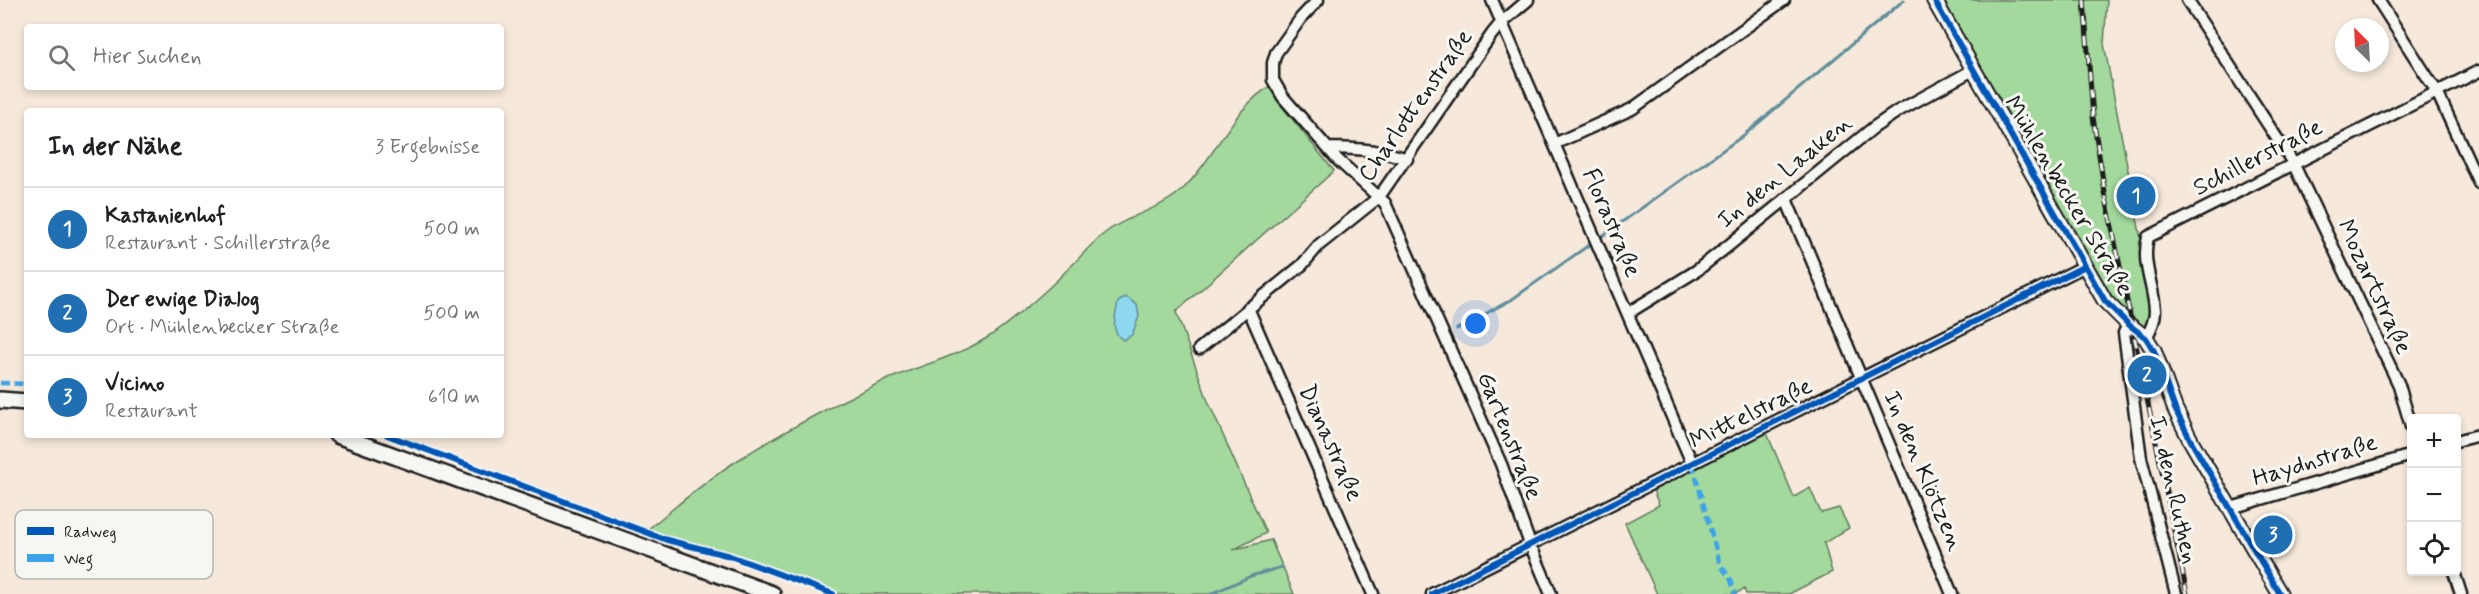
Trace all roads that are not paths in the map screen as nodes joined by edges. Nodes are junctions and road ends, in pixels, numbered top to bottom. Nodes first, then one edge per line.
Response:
1 (1318, 0) edge
2 (1492, 0) edge
3 (1528, 0) edge
4 (1784, 0) edge
5 (1934, 0) edge
6 (2187, 0) edge
7 (2378, 0) edge
8 (1502, 23) junction
9 (1973, 70) junction
10 (2479, 71) edge
11 (2437, 92) junction
12 (1554, 144) junction
13 (1328, 148) junction
14 (1407, 159) junction
15 (2293, 164) junction
16 (2479, 183) edge
17 (1379, 197) junction
18 (1786, 199) junction
19 (2085, 266) junction
20 (1248, 309) junction
21 (1628, 313) junction
22 (2128, 324) junction
23 (2146, 338) junction
24 (1199, 349) dead end
25 (1861, 380) junction
26 (0, 400) edge
27 (24, 402) edge
28 (2407, 414) edge
29 (2479, 435) edge
30 (345, 438) edge
31 (2461, 440) edge
32 (2407, 456) edge
33 (1692, 463) junction
34 (2231, 508) junction
35 (1530, 544) junction
36 (2455, 576) edge
37 (772, 594) edge
38 (1373, 594) edge
39 (1432, 594) edge
40 (1551, 594) edge
41 (1952, 594) edge
42 (2176, 594) edge
43 (2280, 594) edge
44 (2461, 594) edge

1 - 13 street, Gartenstraße
2 - 8 street, Florastraße
3 - 8 street, Charlottenstraße
4 - 12 street
5 - 9 main road, Mühlenbecker Straße
6 - 15 street, Mozartstraße
7 - 11 street
8 - 12 street, Florastraße
8 - 14 street, Charlottenstraße
9 - 18 street, In den Laaken
9 - 19 main road, Mühlenbecker Straße
10 - 11 street, Schillerstraße
11 - 15 street, Schillerstraße
11 - 16 street
12 - 21 street, Florastraße
13 - 14 street
13 - 17 street, Gartenstraße
14 - 17 street, Charlottenstraße
15 - 23 street, Schillerstraße
15 - 28 street, Mozartstraße
17 - 20 street, Charlottenstraße
17 - 35 street, Gartenstraße
18 - 21 street, In den Laaken
18 - 25 street, In den Klötzen
19 - 22 main road, Mühlenbecker Straße
19 - 25 street, Mittelstraße
20 - 24 street, Charlottenstraße
20 - 38 street, Dianastraße
21 - 33 street, Florastraße
22 - 23 main road, Mühlenbecker Straße
22 - 42 street, In den Ruthen
23 - 34 main road, Mühlenbecker Straße
25 - 33 street, Mittelstraße
25 - 41 street, In den Klötzen
26 - 27 main road
29 - 31 street
30 - 37 main road
32 - 34 street, Haydnstraße
33 - 35 street, Mittelstraße
34 - 43 main road, Mühlenbecker Straße
35 - 39 street, Mittelstraße
35 - 40 street, Gartenstraße
36 - 44 street

